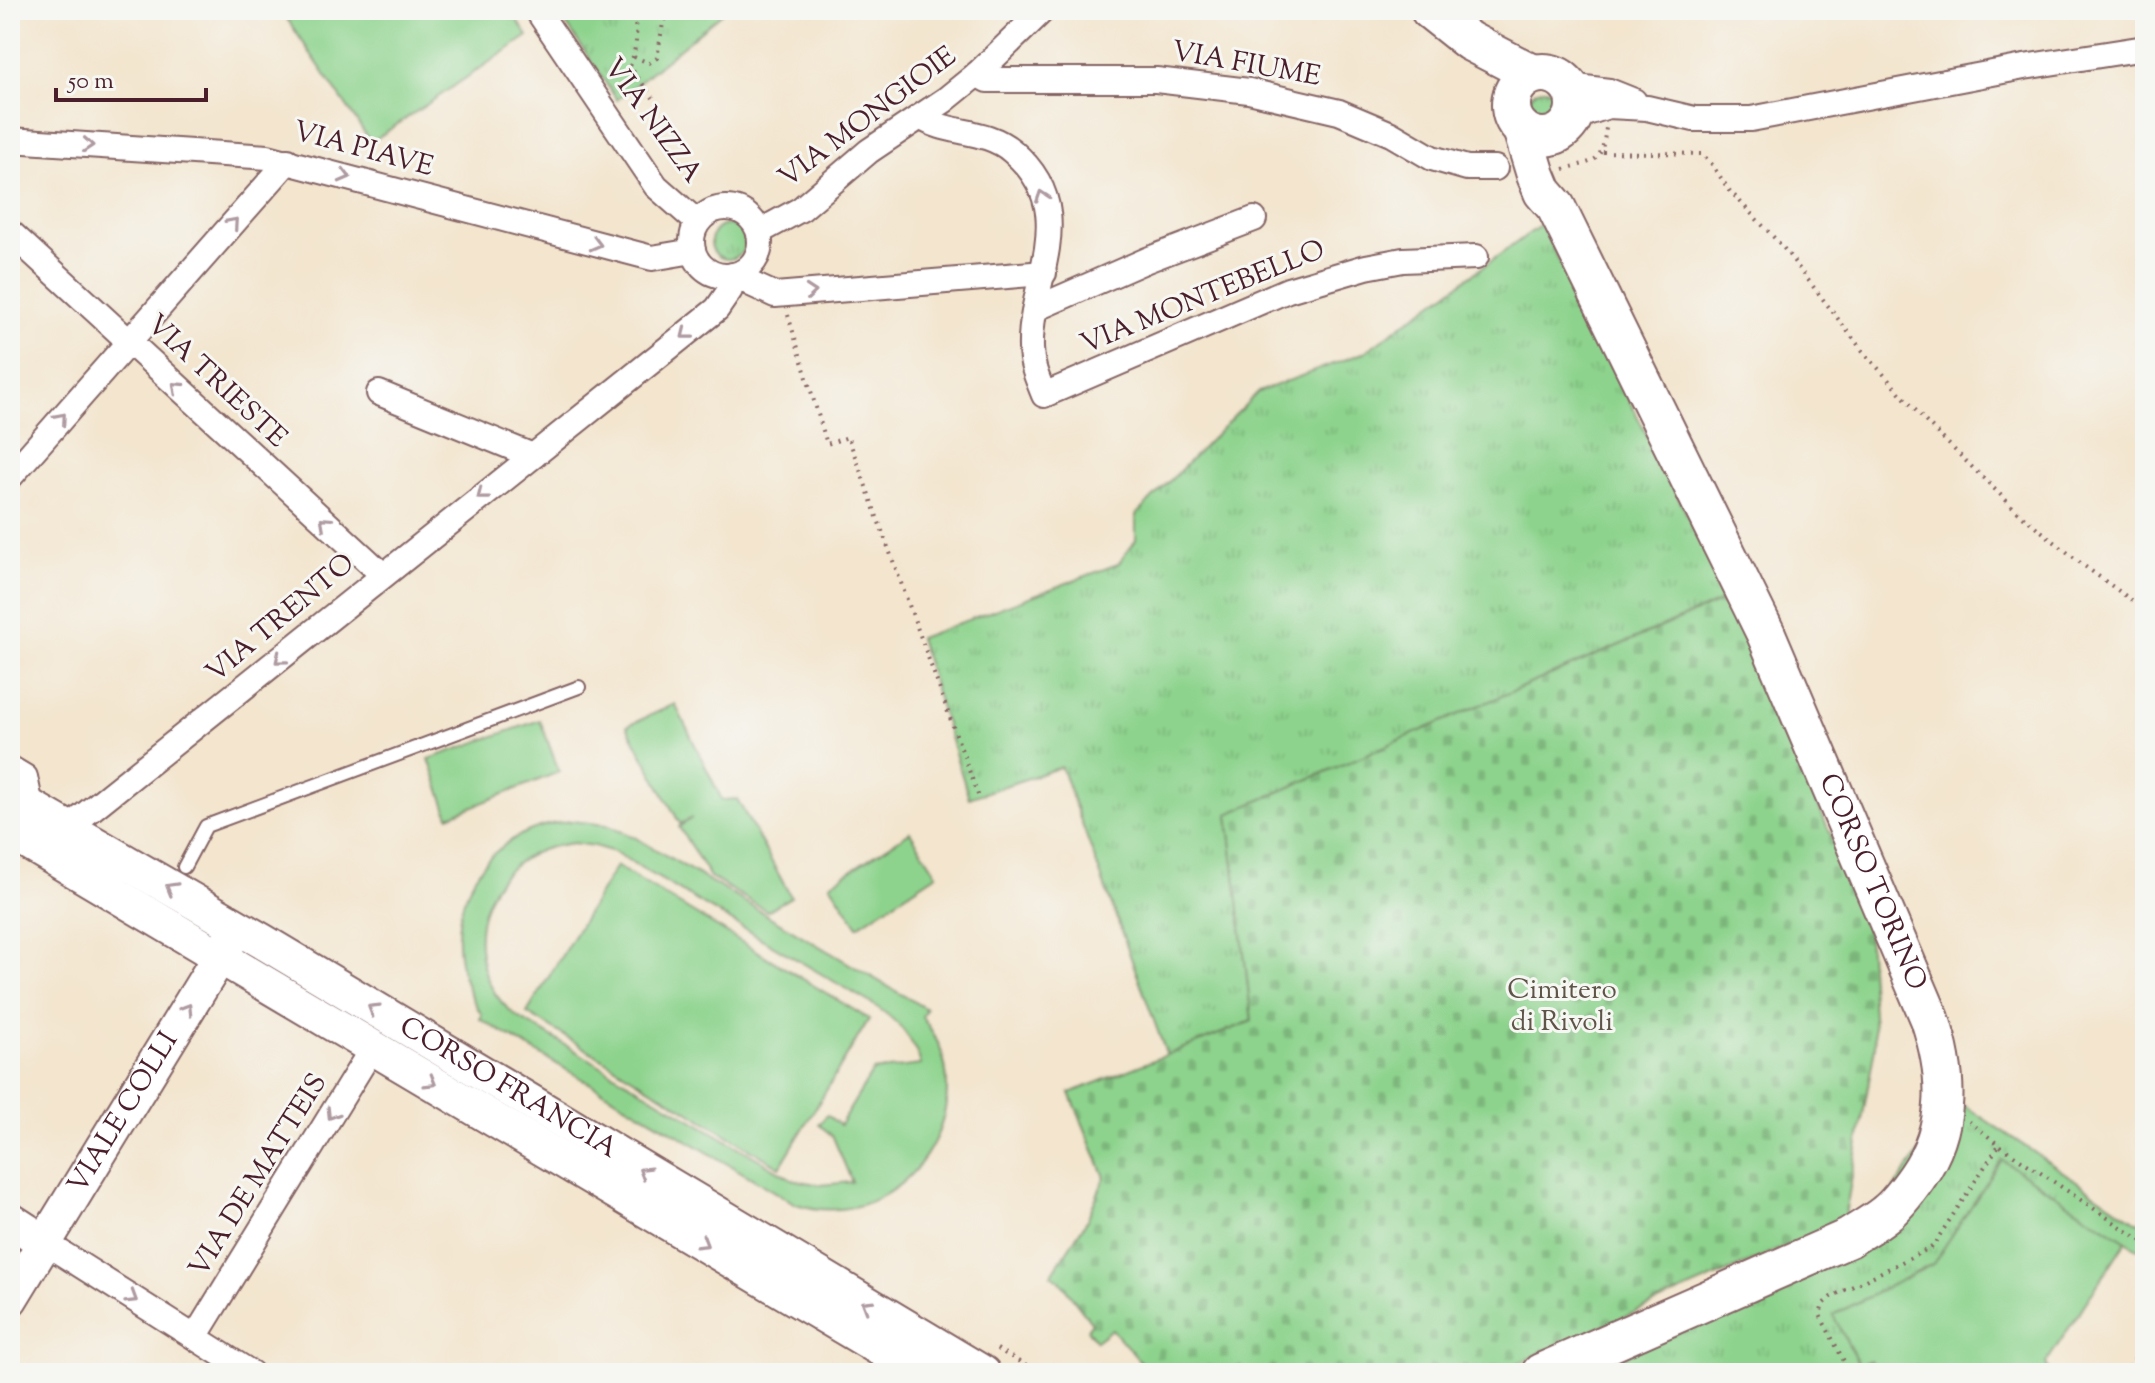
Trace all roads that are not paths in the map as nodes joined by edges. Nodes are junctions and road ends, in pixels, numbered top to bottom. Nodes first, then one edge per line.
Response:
1 (537, 10) edge
2 (1043, 10) edge
3 (1430, 10) edge
4 (2145, 48) edge
5 (977, 74) junction
6 (1522, 100) junction
7 (1647, 108) junction
8 (1567, 112) junction
9 (920, 117) junction
10 (10, 140) edge
11 (288, 161) junction
12 (1495, 168) dead end
13 (1555, 190) junction
14 (1254, 219) dead end
15 (697, 222) junction
16 (10, 232) edge
17 (759, 232) junction
18 (693, 251) junction
19 (1476, 257) dead end
20 (1044, 273) junction
21 (737, 274) junction
22 (1035, 309) junction
23 (128, 342) junction
24 (379, 393) dead end
25 (533, 456) junction
26 (10, 477) edge
27 (383, 575) junction
28 (579, 687) dead end
29 (10, 768) edge
30 (17, 811) edge
31 (68, 828) junction
32 (184, 867) dead end
33 (238, 928) junction
34 (220, 956) junction
35 (373, 1047) junction
36 (10, 1220) edge
37 (44, 1242) junction
38 (10, 1299) edge
39 (195, 1337) junction
40 (904, 1359) edge
41 (251, 1373) edge
42 (983, 1373) edge
43 (1541, 1373) edge

1 - 15 street, VIA NIZZA
2 - 5 street, VIA MONGIOIE
3 - 6 main road, CORSO TORINO
4 - 7 street
5 - 9 street, VIA MONGIOIE
5 - 12 street, VIA FIUME
6 - 8 main road
6 - 8 main road
6 - 13 main road, CORSO TORINO
7 - 8 street
7 - 8 street
8 - 13 main road
9 - 17 street, VIA MONGIOIE
20 -> 9 street, VIA MONTEBELLO
10 -> 11 street, VIA PIAVE
11 -> 18 street, VIA PIAVE
23 -> 11 street
13 - 43 main road, CORSO TORINO
14 - 22 street, VIA MONTEBELLO
15 - 17 street
15 - 18 street
16 - 23 street, VIA TRIESTE
17 - 21 street
18 - 21 street
19 - 22 street, VIA MONTEBELLO
21 -> 20 street
20 - 22 street, VIA MONTEBELLO
21 -> 25 street, VIA TRENTO
26 -> 23 street
27 -> 23 street, VIA TRIESTE
24 - 25 street
25 -> 27 street, VIA TRENTO
27 -> 31 street, VIA TRENTO
28 - 32 lane
29 - 30 street
30 - 31 main road, CORSO FRANCIA
30 - 34 main road, CORSO FRANCIA
33 -> 31 main road, CORSO FRANCIA
33 - 34 main road, VIALE COLLI
40 -> 33 main road, CORSO FRANCIA
34 - 35 main road, CORSO FRANCIA
37 -> 34 main road, VIALE COLLI
35 -> 39 street, VIA DE MATTEIS
35 -> 40 main road, CORSO FRANCIA
36 - 37 main road
37 - 38 main road, VIALE COLLI
37 -> 39 street
39 - 41 street
40 - 42 main road, CORSO FRANCIA

